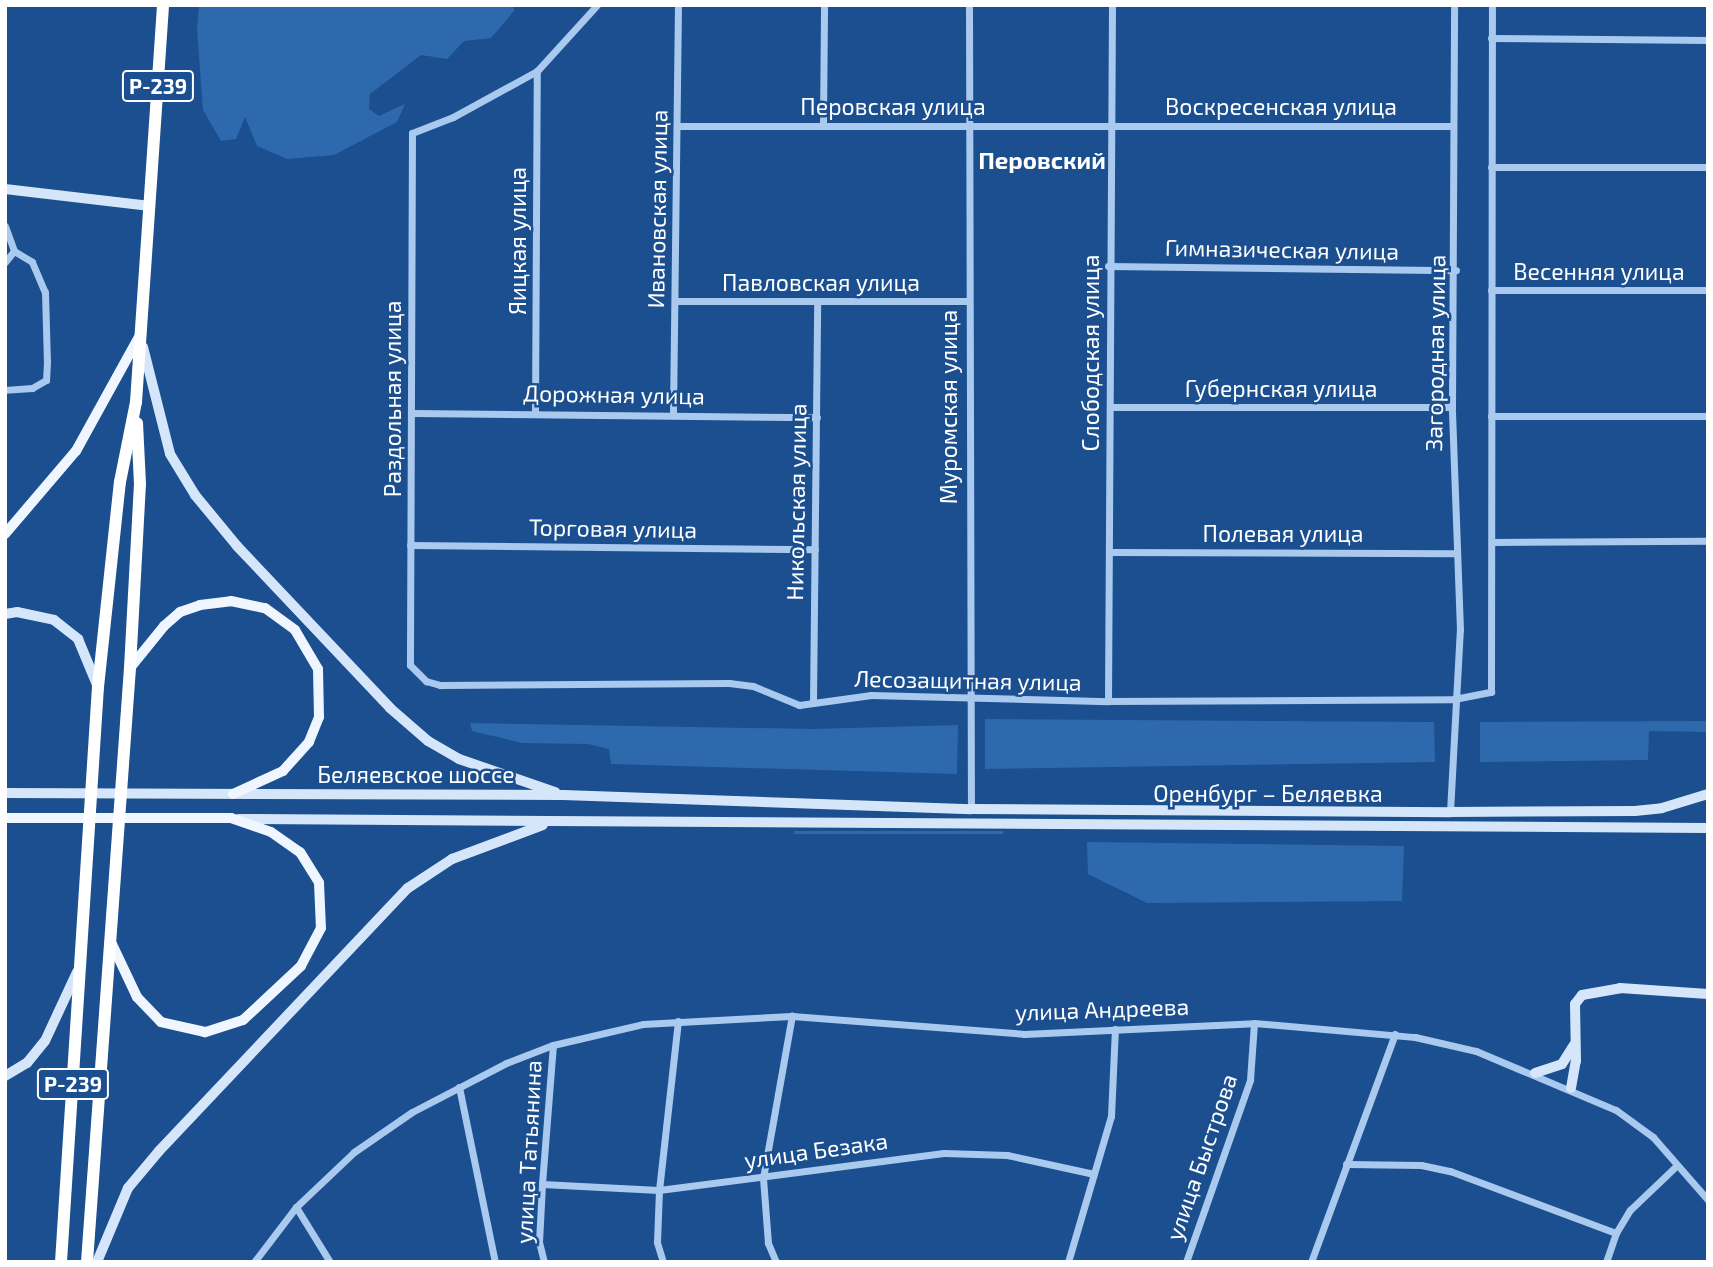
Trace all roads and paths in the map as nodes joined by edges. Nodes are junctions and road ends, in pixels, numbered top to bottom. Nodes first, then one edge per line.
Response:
1 (163, 5) edge
2 (597, 5) edge
3 (678, 5) edge
4 (824, 5) edge
5 (969, 5) edge
6 (1112, 5) edge
7 (1454, 5) edge
8 (1492, 5) edge
9 (1491, 38) junction
10 (1708, 40) edge
11 (537, 71) junction
12 (1110, 124) junction
13 (823, 125) junction
14 (968, 125) junction
15 (677, 126) junction
16 (1452, 126) junction
17 (1490, 167) junction
18 (1708, 167) edge
19 (5, 189) edge
20 (150, 206) junction
21 (5, 226) edge
22 (14, 251) junction
23 (5, 262) edge
24 (1108, 266) junction
25 (1456, 270) junction
26 (1491, 290) junction
27 (1708, 290) edge
28 (675, 301) junction
29 (967, 301) junction
30 (817, 302) junction
31 (141, 335) junction
32 (5, 390) edge
33 (135, 402) junction
34 (1110, 407) junction
35 (1452, 407) junction
36 (535, 412) junction
37 (412, 413) junction
38 (673, 413) junction
39 (1490, 416) junction
40 (1708, 416) edge
41 (817, 417) junction
42 (5, 534) edge
43 (1708, 541) edge
44 (1492, 542) junction
45 (410, 545) junction
46 (815, 549) junction
47 (1110, 552) junction
48 (1455, 553) junction
49 (5, 614) edge
50 (410, 665) joint
51 (130, 668) junction
52 (98, 687) junction
53 (1454, 699) junction
54 (968, 700) junction
55 (1108, 701) junction
56 (813, 704) junction
57 (5, 791) edge
58 (233, 794) junction
59 (1708, 794) edge
60 (562, 795) junction
61 (827, 804) joint
62 (971, 809) junction
63 (1450, 812) junction
64 (232, 818) junction
65 (7, 819) edge
66 (553, 822) junction
67 (826, 823) joint
68 (1708, 828) edge
69 (112, 944) junction
70 (81, 961) junction
71 (1706, 992) edge
72 (792, 1016) junction
73 (678, 1021) junction
74 (1254, 1023) junction
75 (1115, 1029) junction
76 (1395, 1034) junction
77 (1574, 1044) junction
78 (553, 1045) junction
79 (1535, 1073) junction
80 (5, 1076) edge
81 (459, 1087) junction
82 (1571, 1088) junction
83 (1346, 1164) junction
84 (1675, 1167) junction
85 (1094, 1174) junction
86 (763, 1178) junction
87 (542, 1184) junction
88 (659, 1190) junction
89 (1708, 1200) edge
90 (296, 1207) junction
91 (1616, 1233) junction
92 (61, 1262) edge
93 (87, 1262) edge
94 (97, 1262) edge
95 (254, 1262) edge
96 (330, 1262) edge
97 (495, 1262) edge
98 (544, 1262) edge
99 (663, 1262) edge
100 (776, 1262) edge
101 (1068, 1262) edge
102 (1186, 1262) edge
103 (1311, 1262) edge
104 (1606, 1262) edge

1 - 20 highway, Р-239
2 - 11 street
3 - 15 street, Ивановская улица
4 - 13 street
5 - 14 street, Муромская улица
6 - 12 street, Слободская улица
7 - 16 street, Загородная улица
8 - 9 street
9 - 10 street
9 - 17 street
11 - 36 street, Яицкая улица
11 - 37 street, Раздольная улица
12 - 14 street, Перовская улица
12 - 16 street, Воскресенская улица
12 - 24 street, Слободская улица
13 - 14 street, Перовская улица
13 - 15 street, Перовская улица
14 - 29 street, Муромская улица
15 - 28 street, Ивановская улица
16 - 25 street, Загородная улица
17 - 18 street
17 - 26 street
19 - 20 main road
20 - 31 highway, Р-239
21 - 22 street
22 - 23 street
22 - 32 street
24 - 25 street, Гимназическая улица
24 - 34 street, Слободская улица
25 - 35 street, Загородная улица
26 - 27 street, Весенняя улица
26 - 39 street
28 - 30 street, Павловская улица
28 - 38 street, Ивановская улица
29 - 30 street, Павловская улица
29 - 54 street, Муромская улица
30 - 41 street, Никольская улица
31 - 33 highway, Р-239
31 - 42 main road
31 - 60 main road
33 - 51 highway, Р-239
33 - 52 highway, Р-239
34 - 35 street, Губернская улица
34 - 47 street, Слободская улица
35 - 48 street, Загородная улица
36 - 37 street, Дорожная улица
36 - 38 street, Дорожная улица
37 - 45 street, Раздольная улица
38 - 41 street, Дорожная улица
39 - 40 street
39 - 44 street
41 - 46 street, Никольская улица
43 - 44 street
44 - 53 street, Лесозащитная улица
45 - 46 street, Торговая улица
45 - 50 street, Раздольная улица
46 - 56 street, Никольская улица
47 - 48 street, Полевая улица
47 - 55 street, Слободская улица
48 - 53 street, Загородная улица
49 - 52 main road
50 - 56 street, Лесозащитная улица
51 - 58 main road
51 - 69 highway, Р-239
52 - 70 highway, Р-239
53 - 55 street, Лесозащитная улица
53 - 63 street, Загородная улица
54 - 55 street, Лесозащитная улица
54 - 56 street, Лесозащитная улица
54 - 62 street, Муромская улица
57 - 58 main road, Беляевское шоссе
58 - 60 main road, Беляевское шоссе
59 - 63 main road, Оренбург – Беляевка
60 - 61 main road, Беляевское шоссе
61 - 62 main road, Оренбург – Беляевка
62 - 63 main road, Оренбург – Беляевка
64 - 65 main road, Беляевское шоссе
64 - 66 main road, Беляевское шоссе
64 - 69 main road
66 - 67 main road, Беляевское шоссе
66 - 94 main road
67 - 68 main road, Оренбург – Беляевка
69 - 93 highway, Р-239
70 - 80 main road
70 - 92 highway, Р-239
71 - 77 main road
72 - 73 street, улица Андреева
72 - 75 street, улица Андреева
72 - 86 street
73 - 78 street, улица Андреева
73 - 88 street
74 - 75 street, улица Андреева
74 - 76 street, улица Андреева
74 - 102 street, улица Быстрова
75 - 85 street
76 - 79 street, улица Андреева
76 - 83 street
77 - 79 main road
77 - 82 main road
78 - 81 street, улица Андреева
78 - 87 street, улица Татьянина
79 - 82 street, улица Андреева
81 - 90 street, улица Андреева
81 - 97 street
82 - 84 street, улица Андреева
83 - 91 street
83 - 103 street
84 - 89 street, улица Андреева
84 - 91 street
85 - 86 street, улица Безака
85 - 101 street
86 - 88 street, улица Безака
86 - 100 street
87 - 88 street, улица Безака
87 - 98 street, улица Татьянина
88 - 99 street
90 - 95 street, улица Андреева
90 - 96 street
91 - 104 street

